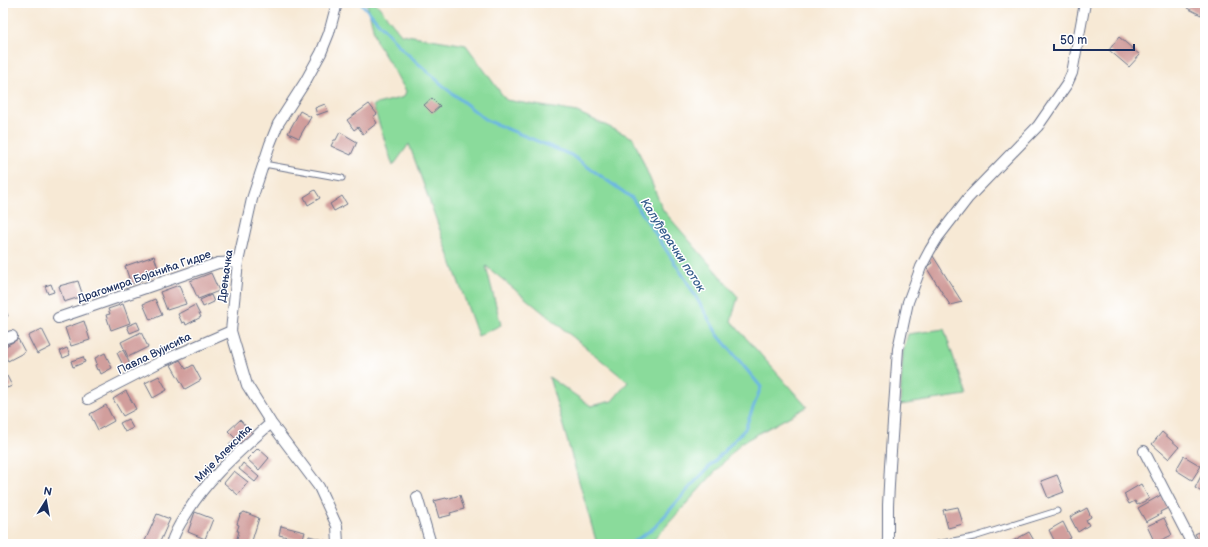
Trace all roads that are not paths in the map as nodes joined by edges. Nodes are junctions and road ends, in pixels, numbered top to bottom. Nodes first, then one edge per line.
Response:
1 (337, 3) edge
2 (1085, 3) edge
3 (264, 164) junction
4 (342, 178) dead end
5 (238, 262) junction
6 (58, 318) dead end
7 (231, 331) junction
8 (88, 399) dead end
9 (271, 423) junction
10 (1144, 451) dead end
11 (416, 497) dead end
12 (1057, 511) dead end
13 (171, 544) edge
14 (338, 544) edge
15 (431, 544) edge
16 (888, 544) edge
17 (937, 544) edge
18 (1192, 544) edge

1 - 3 street, Дрењачка
2 - 16 street
3 - 4 lane
3 - 5 street, Дрењачка
5 - 6 street, Драгомира Бојанића Гидре
5 - 7 street, Дрењачка
7 - 8 street, Павла Вујисића
7 - 9 street, Дрењачка
9 - 13 street, Мије Алексића
9 - 14 street, Дрењачка
10 - 18 street
11 - 15 street
12 - 17 lane

